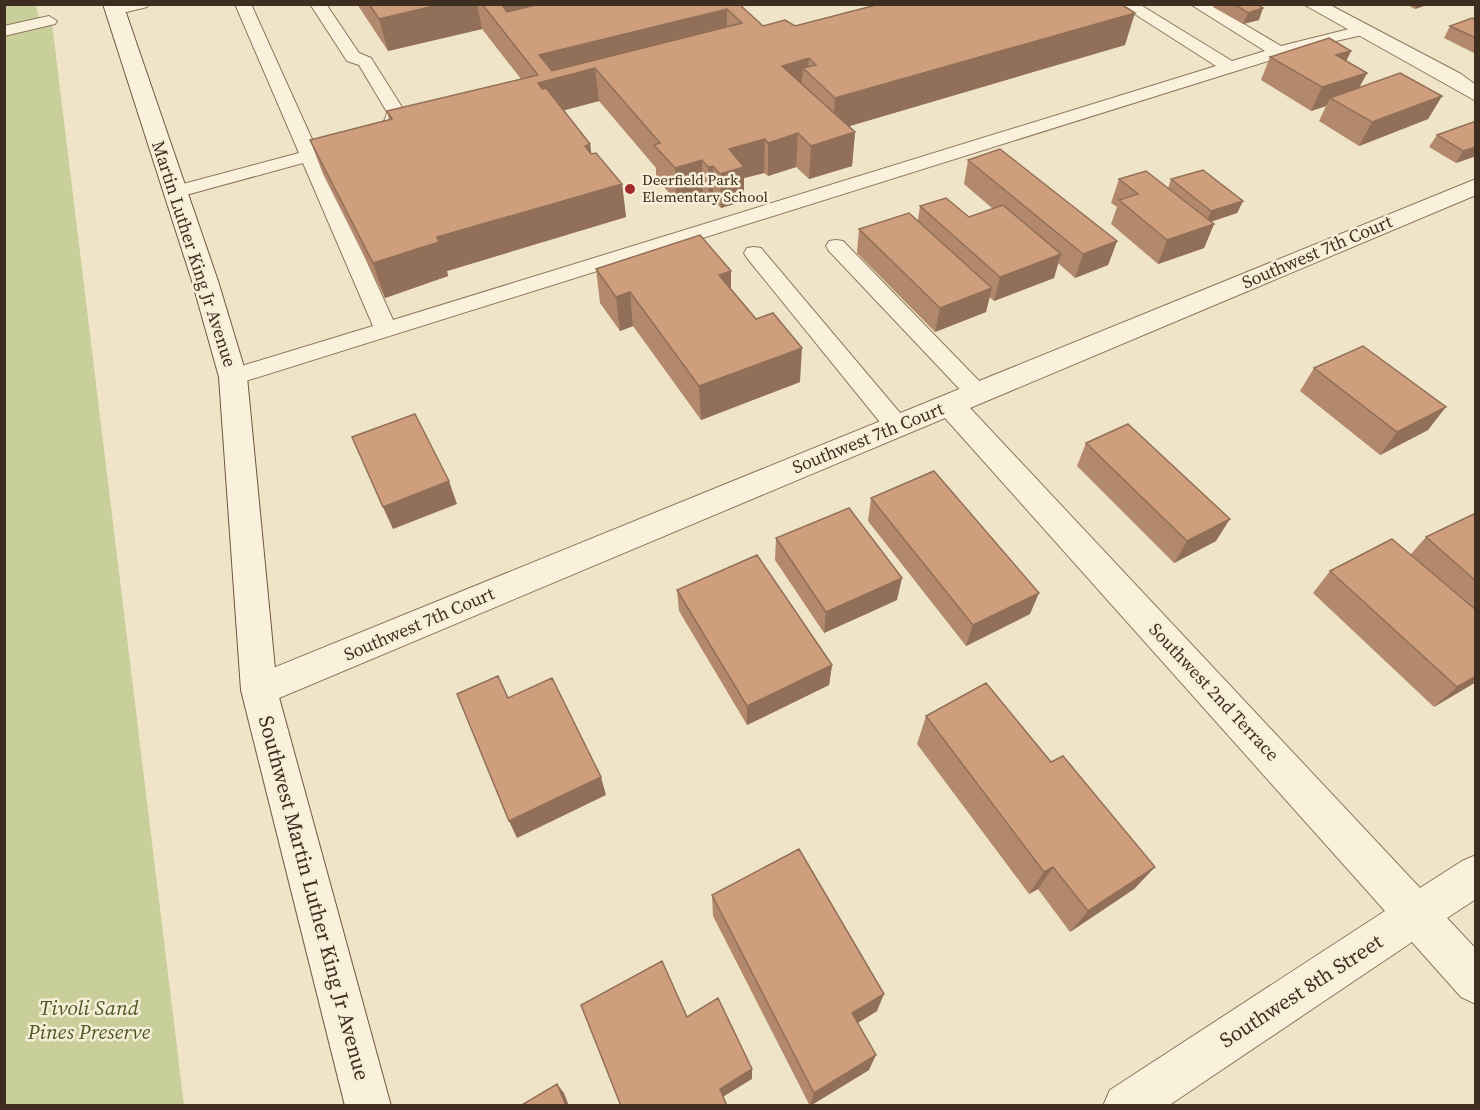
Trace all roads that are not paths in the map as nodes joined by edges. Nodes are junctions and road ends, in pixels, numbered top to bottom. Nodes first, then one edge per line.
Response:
1 (141, 4) edge
2 (243, 4) edge
3 (318, 4) edge
4 (1127, 4) edge
5 (1198, 4) edge
6 (1311, 4) edge
7 (113, 7) edge
8 (49, 21) dead end
9 (1365, 30) junction
10 (4, 31) edge
11 (1279, 52) junction
12 (1230, 67) junction
13 (1476, 95) edge
14 (311, 156) junction
15 (1476, 186) edge
16 (176, 192) junction
17 (836, 246) dead end
18 (754, 253) dead end
19 (386, 330) junction
20 (233, 377) junction
21 (964, 399) junction
22 (897, 426) junction
23 (260, 690) junction
24 (1476, 875) edge
25 (1418, 916) junction
26 (1476, 982) edge
27 (368, 1106) edge
28 (1126, 1106) edge

1 - 7 lane
2 - 14 lane
3 - 14 lane
4 - 12 lane
5 - 11 lane
6 - 9 street
7 - 16 street, Martin Luther King Jr Avenue
8 - 10 lane
9 - 11 lane
9 - 13 street
11 - 12 lane
12 - 19 lane
14 - 16 lane
14 - 19 lane
15 - 21 street, Southwest 7th Court
16 - 20 street, Martin Luther King Jr Avenue
17 - 21 lane
18 - 22 lane
19 - 20 lane
20 - 23 street, Martin Luther King Jr Avenue
21 - 22 street, Southwest 7th Court
21 - 25 street, Southwest 2nd Terrace
22 - 23 street, Southwest 7th Court
23 - 27 street, Southwest Martin Luther King Jr Avenue
24 - 25 street, Southwest 8th Street
25 - 26 street, Southwest 2nd Terrace
25 - 28 street, Southwest 8th Street

